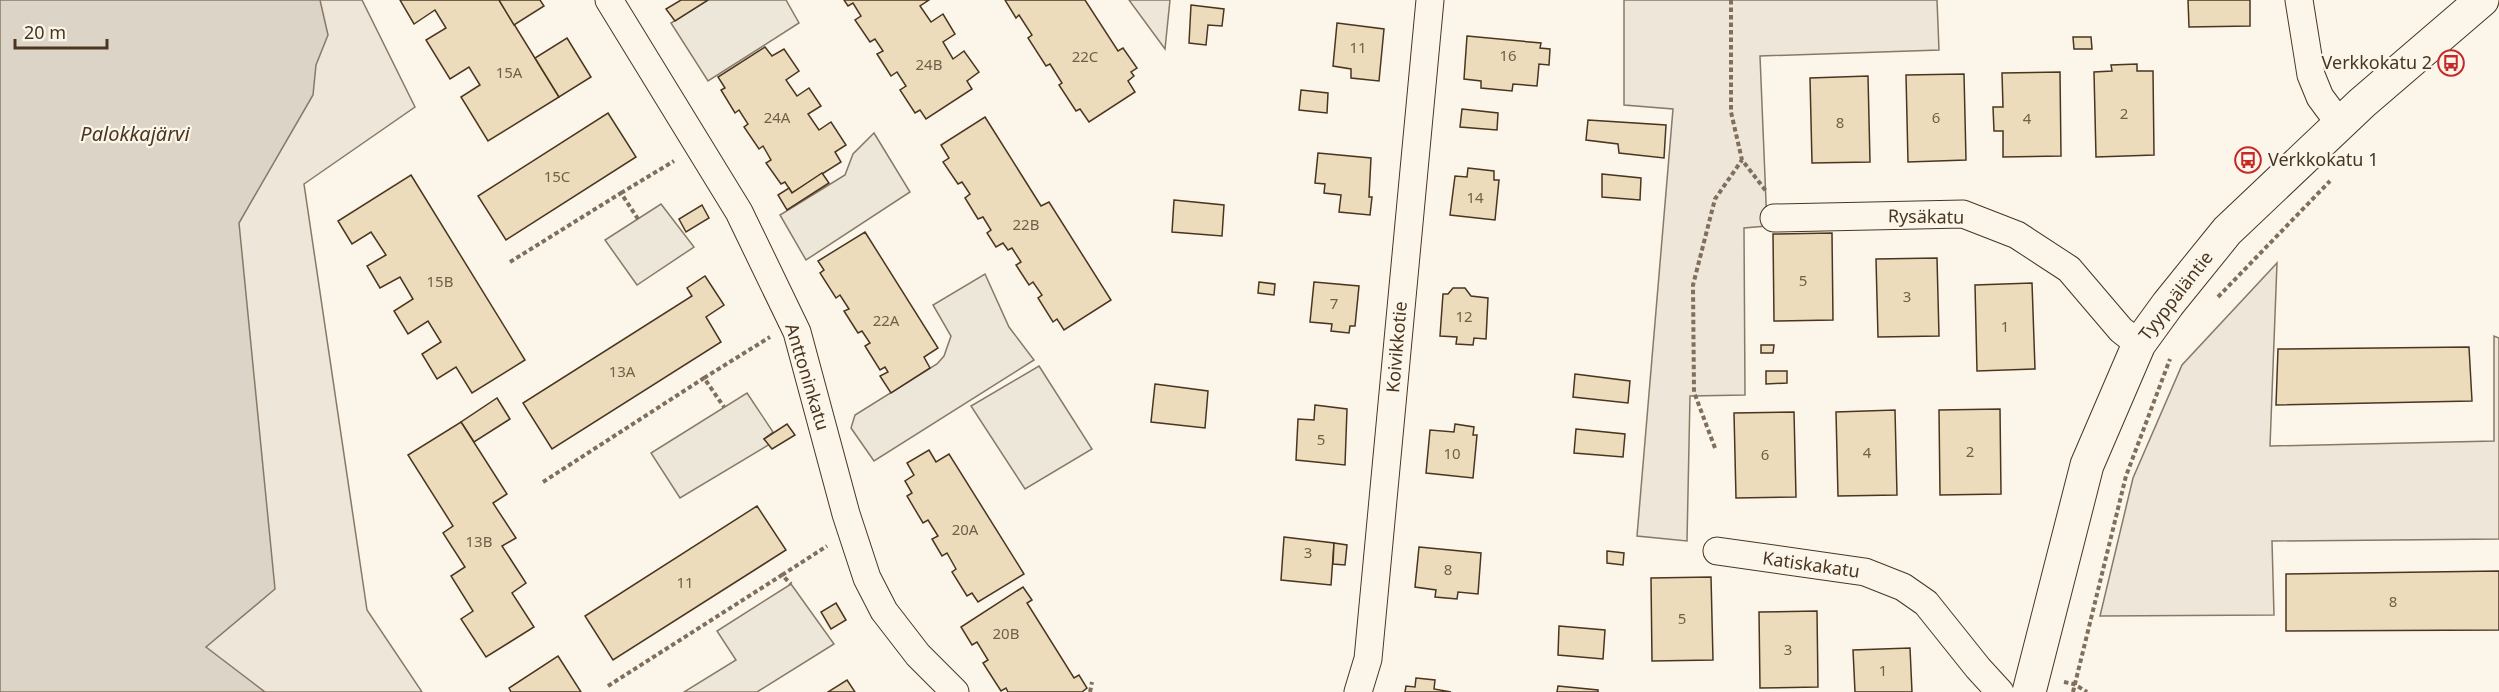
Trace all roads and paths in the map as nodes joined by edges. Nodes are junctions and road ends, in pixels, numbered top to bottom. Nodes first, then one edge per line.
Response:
1 (609, 0) edge
2 (1430, 0) edge
3 (1731, 0) edge
4 (2300, 0) edge
5 (2482, 0) edge
6 (2340, 124) junction
7 (676, 159) dead end
8 (1742, 160) junction
9 (2338, 173) dead end
10 (621, 193) junction
11 (1780, 218) joint
12 (638, 219) dead end
13 (510, 262) dead end
14 (2217, 298) dead end
15 (779, 333) dead end
16 (2139, 344) junction
17 (2171, 357) dead end
18 (704, 378) junction
19 (724, 407) dead end
20 (1715, 448) dead end
21 (543, 482) dead end
22 (828, 545) dead end
23 (1717, 551) dead end
24 (782, 575) junction
25 (791, 584) dead end
26 (1092, 682) dead end
27 (2074, 684) junction
28 (608, 686) dead end
29 (955, 692) edge
30 (1090, 692) edge
31 (1358, 692) edge
32 (2000, 692) edge
33 (2029, 692) edge
34 (2073, 692) edge
35 (2087, 692) edge

1 - 29 street, Anttoninkatu
2 - 31 street, Koivikkotie
3 - 8 path
4 - 6 street
5 - 6 street, Tyyppäläntie
6 - 16 street, Tyyppäläntie
7 - 10 path
8 - 11 path
8 - 20 path
9 - 14 path
10 - 12 path
10 - 13 path
11 - 16 street, Rysäkatu
15 - 18 path
16 - 33 street, Tyyppäläntie
17 - 27 path
18 - 19 path
18 - 21 path
22 - 24 path
23 - 32 street, Katiskakatu
24 - 25 path
24 - 28 path
26 - 30 path
27 - 34 path
27 - 35 path

